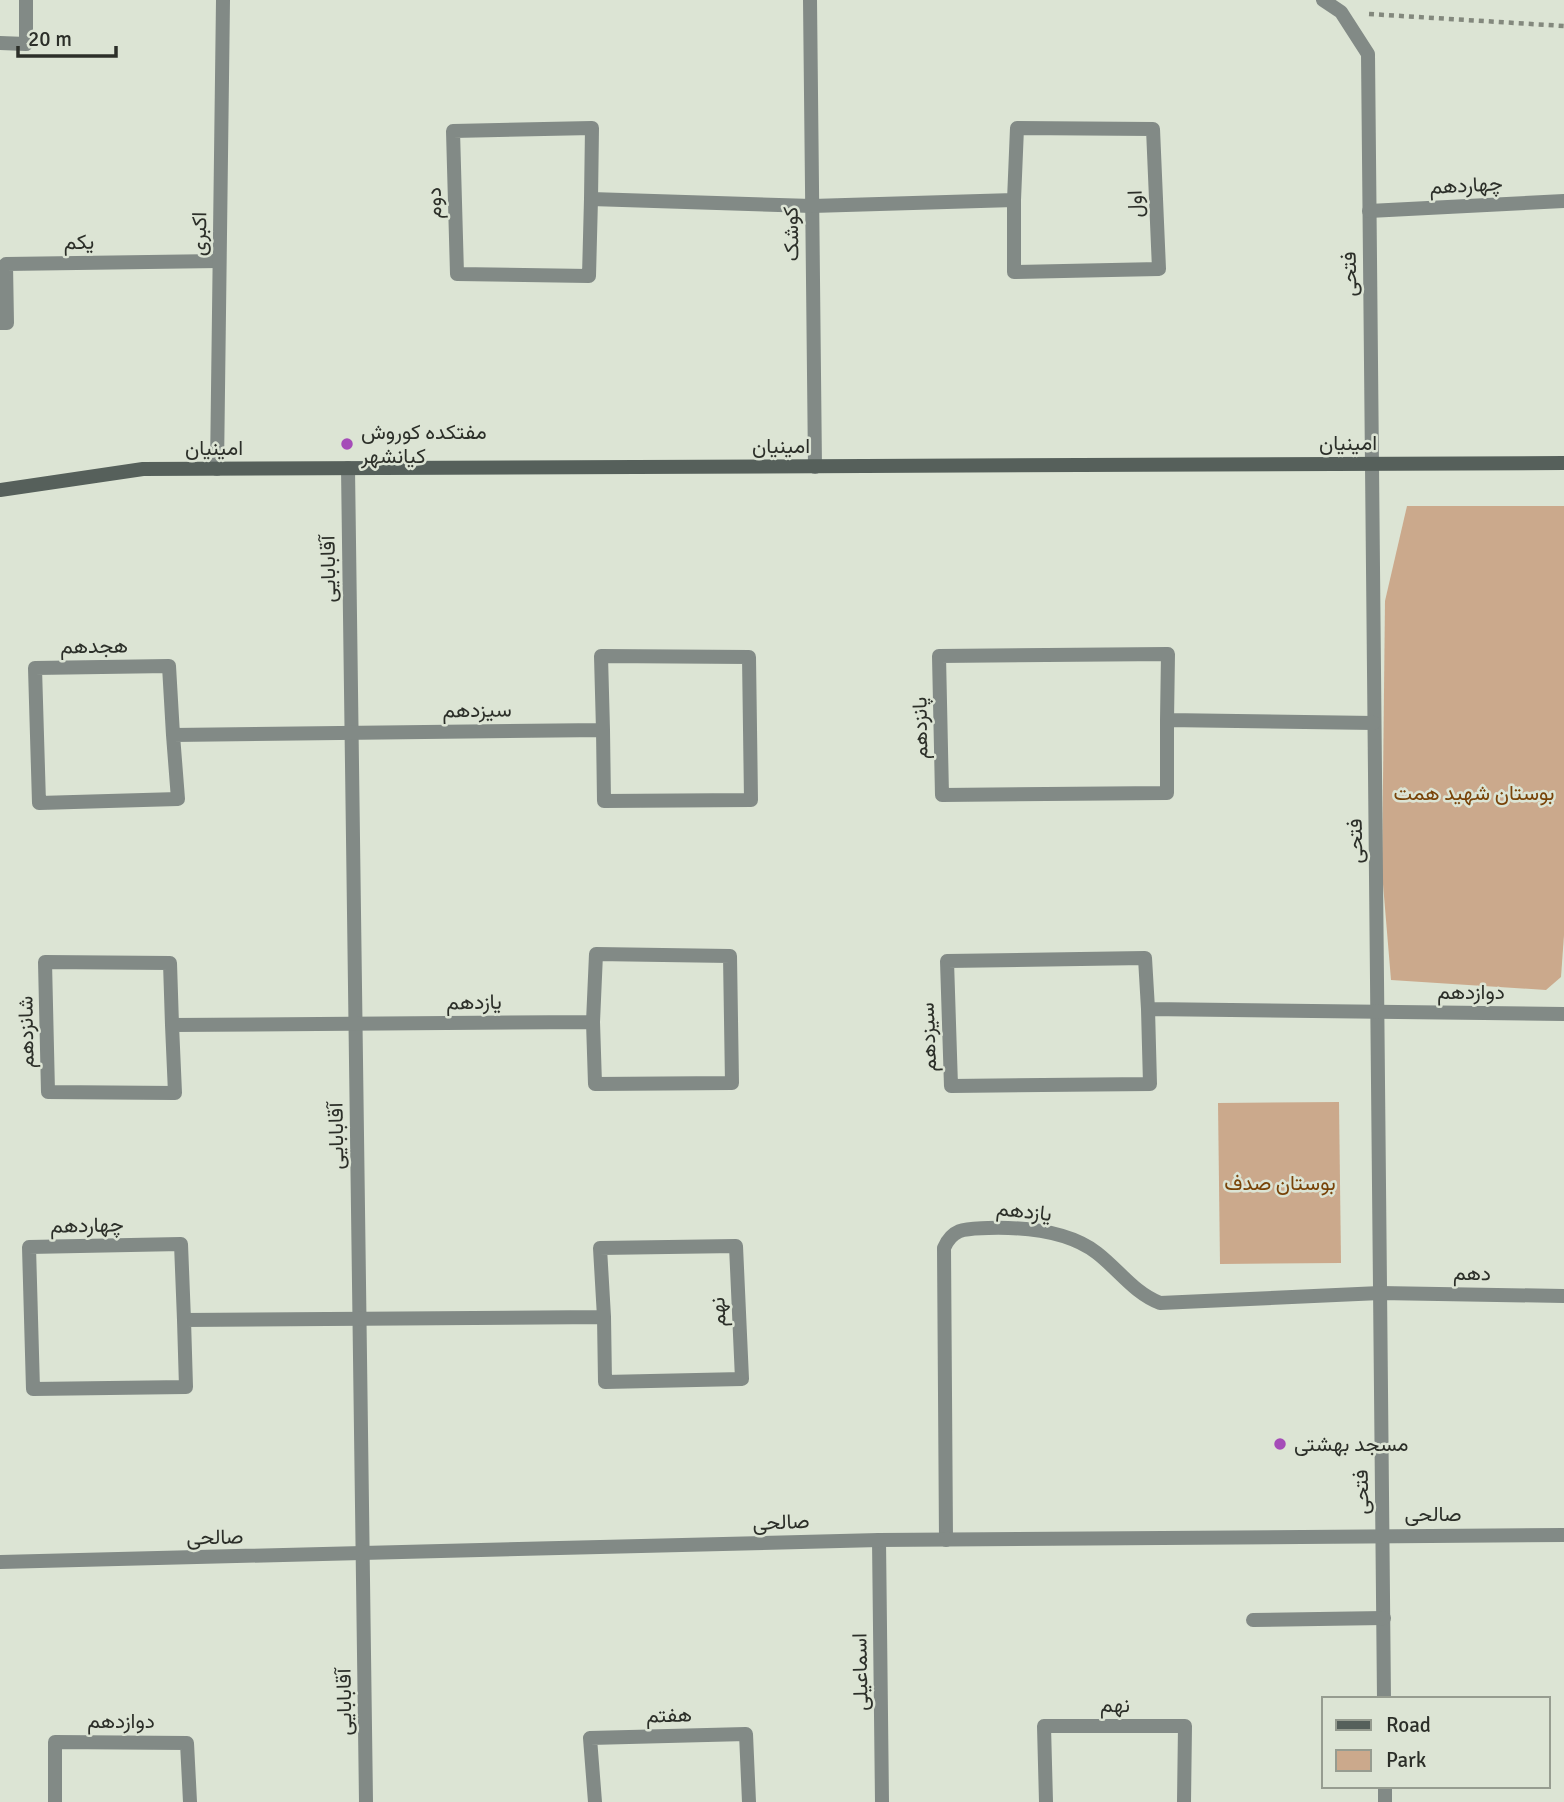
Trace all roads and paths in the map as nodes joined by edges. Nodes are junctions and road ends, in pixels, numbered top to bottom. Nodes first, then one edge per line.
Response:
1 (26, 0) edge
2 (223, 0) edge
3 (810, 0) edge
4 (1323, 0) edge
5 (1341, 12) junction
6 (1564, 26) edge
7 (0, 43) edge
8 (591, 200) junction
9 (1014, 200) junction
10 (1564, 201) edge
11 (812, 206) junction
12 (1369, 211) junction
13 (219, 261) junction
14 (0, 323) edge
15 (1372, 463) junction
16 (1564, 463) edge
17 (815, 467) junction
18 (348, 468) junction
19 (216, 469) junction
20 (0, 490) edge
21 (1167, 720) junction
22 (1374, 723) junction
23 (603, 730) junction
24 (352, 733) junction
25 (173, 736) junction
26 (1148, 1009) junction
27 (1377, 1013) junction
28 (1564, 1014) edge
29 (593, 1022) junction
30 (172, 1025) junction
31 (355, 1025) junction
32 (1380, 1293) junction
33 (1564, 1296) edge
34 (360, 1317) junction
35 (604, 1317) junction
36 (184, 1320) junction
37 (1564, 1535) edge
38 (1383, 1536) junction
39 (946, 1540) junction
40 (879, 1541) junction
41 (363, 1555) junction
42 (0, 1562) edge
43 (1384, 1618) junction
44 (1253, 1620) dead end
45 (1384, 1697) edge
46 (55, 1802) edge
47 (190, 1802) edge
48 (366, 1802) edge
49 (595, 1802) edge
50 (749, 1802) edge
51 (883, 1802) edge
52 (1046, 1802) edge
53 (1184, 1802) edge

1 - 7 street
2 - 13 street, اکبری
3 - 11 street, کوشک
4 - 5 street, فتحی
5 - 6 path
5 - 12 street, فتحی
8 - 8 street, دوم
8 - 11 street
9 - 9 street, اول
9 - 11 street
10 - 12 street, چهاردهم
11 - 17 street, کوشک
12 - 15 street, فتحی
13 - 14 street, یکم
13 - 19 street, اکبری
15 - 16 main road, امینیان
15 - 17 main road, امینیان
15 - 22 street, فتحی
17 - 18 main road, امینیان
18 - 19 main road, امینیان
18 - 24 street, آقابابایی
19 - 20 main road, امینیان
21 - 21 street, پانزدهم
21 - 22 street
22 - 27 street, فتحی
23 - 23 street
23 - 24 street, سیزدهم
24 - 25 street
24 - 31 street, آقابابایی
25 - 25 street, هجدهم
26 - 26 street, سیزدهم
26 - 27 street
27 - 28 street, دوازدهم
27 - 32 street, فتحی
29 - 29 street
29 - 31 street, یازدهم
30 - 30 street, شانزدهم
30 - 31 street
31 - 34 street, آقابابایی
32 - 33 street, دهم
32 - 38 street, فتحی
32 - 39 street, یازدهم
34 - 35 street
34 - 36 street
34 - 41 street, آقابابایی
35 - 35 street, نهم
36 - 36 street, چهاردهم
37 - 38 street, صالحی
38 - 39 street, صالحی
38 - 43 street, فتحی
39 - 40 street, صالحی
40 - 41 street, صالحی
40 - 51 street, اسماعیلی
41 - 42 street, صالحی
41 - 48 street, آقابابایی
43 - 44 street
43 - 45 street, فتحی
46 - 47 street, دوازدهم
49 - 50 street, هفتم
52 - 53 street, نهم

